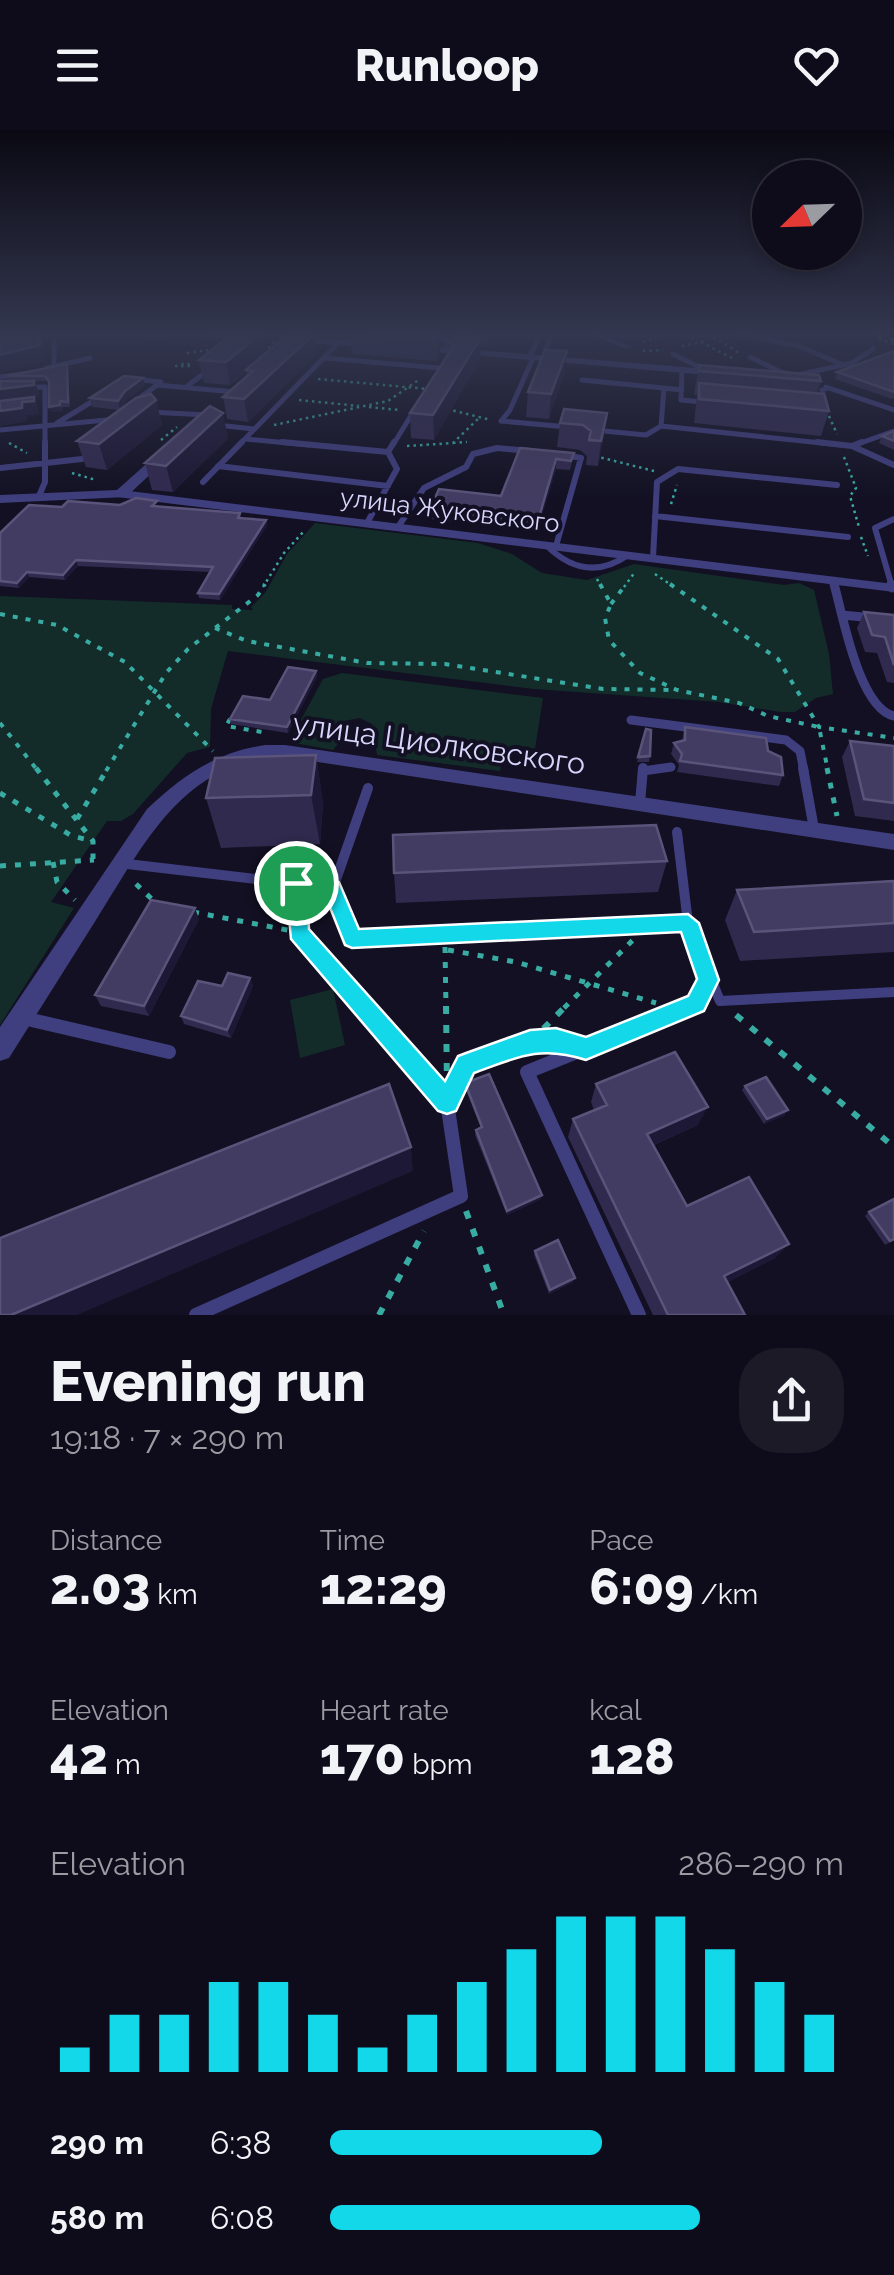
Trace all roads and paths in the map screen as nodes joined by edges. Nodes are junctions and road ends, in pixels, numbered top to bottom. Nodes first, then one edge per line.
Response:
1 (45, 389) edge
2 (109, 389) edge
3 (151, 389) edge
4 (239, 389) edge
5 (293, 389) edge
6 (403, 389) edge
7 (428, 389) edge
8 (520, 389) edge
9 (664, 389) edge
10 (676, 389) edge
11 (682, 390) joint
12 (825, 390) junction
13 (811, 392) edge
14 (286, 397) junction
15 (45, 403) junction
16 (721, 404) edge
17 (30, 405) edge
18 (131, 405) edge
19 (364, 406) junction
20 (415, 409) junction
21 (894, 410) edge
22 (820, 412) joint
23 (139, 414) edge
24 (128, 416) edge
25 (478, 419) junction
26 (500, 421) junction
27 (57, 423) junction
28 (45, 424) junction
29 (257, 426) junction
30 (661, 426) junction
31 (194, 428) junction
32 (0, 430) edge
33 (894, 430) edge
34 (0, 439) edge
35 (245, 439) junction
36 (840, 445) junction
37 (852, 446) junction
38 (96, 448) edge
39 (390, 450) junction
40 (545, 453) edge
41 (561, 455) edge
42 (45, 462) junction
43 (894, 465) edge
44 (218, 466) junction
45 (0, 468) edge
46 (203, 482) dead end
47 (837, 485) dead end
48 (388, 486) junction
49 (121, 494) junction
50 (39, 496) junction
51 (0, 499) edge
52 (656, 516) junction
53 (316, 517) junction
54 (894, 519) edge
55 (367, 523) junction
56 (398, 527) junction
57 (848, 537) dead end
58 (551, 546) junction
59 (641, 559) junction
60 (885, 564) junction
61 (592, 570) junction
62 (655, 574) dead end
63 (833, 581) junction
64 (893, 588) edge
65 (611, 604) junction
66 (0, 614) edge
67 (842, 614) junction
68 (894, 620) edge
69 (214, 628) junction
70 (155, 690) junction
71 (677, 690) junction
72 (241, 701) edge
73 (262, 704) edge
74 (234, 712) edge
75 (894, 716) edge
76 (631, 720) dead end
77 (0, 723) edge
78 (819, 727) junction
79 (262, 732) edge
80 (894, 738) edge
81 (238, 755) junction
82 (671, 767) dead end
83 (368, 788) dead end
84 (0, 793) edge
85 (640, 803) junction
86 (77, 819) junction
87 (814, 829) junction
88 (677, 832) dead end
89 (840, 833) junction
90 (94, 841) junction
91 (894, 842) edge
92 (93, 859) junction
93 (52, 862) junction
94 (119, 863) junction
95 (0, 866) edge
96 (296, 883) junction
97 (136, 884) dead end
98 (332, 888) junction
99 (78, 902) dead end
100 (159, 906) edge
101 (176, 909) edge
102 (688, 923) junction
103 (646, 925) junction
104 (298, 932) junction
105 (444, 935) junction
106 (445, 949) junction
107 (708, 980) junction
108 (592, 984) junction
109 (894, 992) edge
110 (720, 1001) junction
111 (680, 1010) junction
112 (20, 1017) junction
113 (530, 1042) junction
114 (586, 1048) junction
115 (0, 1049) edge
116 (169, 1052) dead end
117 (447, 1102) junction
118 (894, 1147) edge
119 (461, 1196) junction
120 (436, 1208) junction
121 (196, 1315) edge
122 (379, 1315) edge
123 (504, 1315) edge
124 (640, 1315) edge

1 - 15 lane
2 - 27 lane
3 - 18 lane
4 - 31 street
5 - 14 lane
6 - 19 path
7 - 20 lane
8 - 26 lane
9 - 30 lane
10 - 11 lane
11 - 16 lane
12 - 13 lane
12 - 21 lane
12 - 22 lane
14 - 19 path
14 - 29 lane
15 - 17 lane
15 - 28 lane
19 - 20 path
19 - 29 path
20 - 25 path
20 - 39 lane
22 - 36 path
23 - 31 lane
24 - 27 lane
25 - 26 path
25 - 39 path
26 - 30 lane
27 - 28 lane
28 - 32 lane
28 - 42 lane
29 - 31 lane
29 - 35 lane
30 - 36 lane
31 - 49 street
33 - 37 lane
34 - 42 path
35 - 39 lane
35 - 44 lane
36 - 37 lane
36 - 60 path
37 - 43 lane
38 - 42 lane
39 - 48 lane
40 - 56 lane
41 - 58 lane
42 - 45 lane
42 - 50 lane
44 - 46 lane
44 - 48 lane
47 - 52 lane
48 - 55 lane
49 - 50 street, улица Жуковского
49 - 53 street, улица Жуковского
50 - 51 street, улица Жуковского
52 - 57 lane
52 - 59 lane
53 - 55 street, улица Жуковского
53 - 69 path
54 - 60 lane
55 - 56 street, улица Жуковского
56 - 58 street, улица Жуковского
58 - 59 street, улица Жуковского
58 - 61 lane
59 - 61 lane
59 - 63 street, улица Жуковского
59 - 65 path
60 - 64 lane
61 - 65 path
62 - 78 path
63 - 64 street, улица Жуковского
63 - 67 lane
65 - 71 path
66 - 70 path
67 - 68 lane
67 - 75 lane
69 - 70 path
69 - 71 path
70 - 81 path
70 - 86 path
71 - 78 path
72 - 73 path
74 - 79 path
76 - 87 lane
77 - 86 path
78 - 80 path
78 - 89 path
81 - 85 street, улица Циолковского
81 - 94 street, улица Циолковского
82 - 85 lane
83 - 98 lane
84 - 90 path
85 - 87 street, улица Циолковского
86 - 90 path
87 - 89 street, улица Циолковского
88 - 102 lane
89 - 91 street, улица Циолковского
90 - 92 path
92 - 93 path
92 - 94 path
93 - 95 path
93 - 99 path
94 - 96 lane
94 - 112 street, улица Циолковского
96 - 98 lane
96 - 104 path
97 - 100 path
98 - 105 lane
101 - 104 path
102 - 103 lane
102 - 107 lane
103 - 105 lane
103 - 108 path
104 - 117 path
105 - 106 path
106 - 108 path
106 - 117 path
107 - 110 lane
107 - 111 lane
108 - 111 path
108 - 113 path
109 - 110 lane
110 - 118 path
111 - 114 lane
112 - 115 street, улица Циолковского
112 - 116 lane
113 - 114 path
113 - 117 path
114 - 124 lane
117 - 119 lane
119 - 120 lane
119 - 123 path
120 - 121 lane
120 - 122 path

